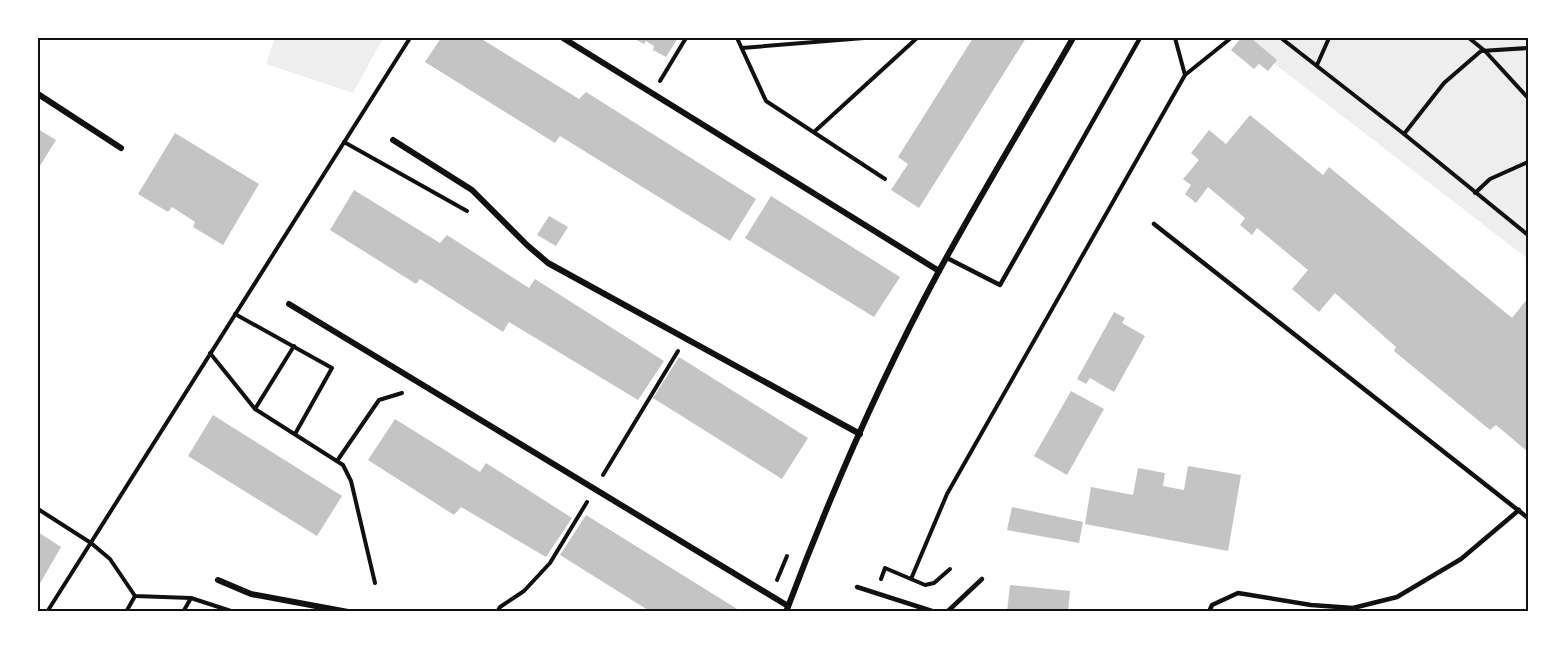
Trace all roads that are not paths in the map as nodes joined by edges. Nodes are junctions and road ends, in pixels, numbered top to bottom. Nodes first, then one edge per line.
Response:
1 (563, 38) edge
2 (1073, 38) edge
3 (1140, 38) edge
4 (38, 94) edge
5 (393, 141) dead end
6 (121, 148) dead end
7 (1154, 224) dead end
8 (947, 258) junction
9 (939, 271) junction
10 (289, 304) dead end
11 (860, 434) junction
12 (1519, 510) junction
13 (1528, 518) edge
14 (218, 579) dead end
15 (982, 579) dead end
16 (857, 587) dead end
17 (787, 609) edge
18 (348, 612) edge
19 (935, 612) edge
20 (947, 612) edge
21 (1209, 612) edge

1 - 9 street
2 - 8 street
3 - 8 lane
4 - 6 street
5 - 11 street
7 - 12 lane
8 - 9 street
9 - 11 street
10 - 17 street
11 - 17 street
12 - 13 lane
12 - 21 lane
14 - 18 street
15 - 20 lane
16 - 19 lane

